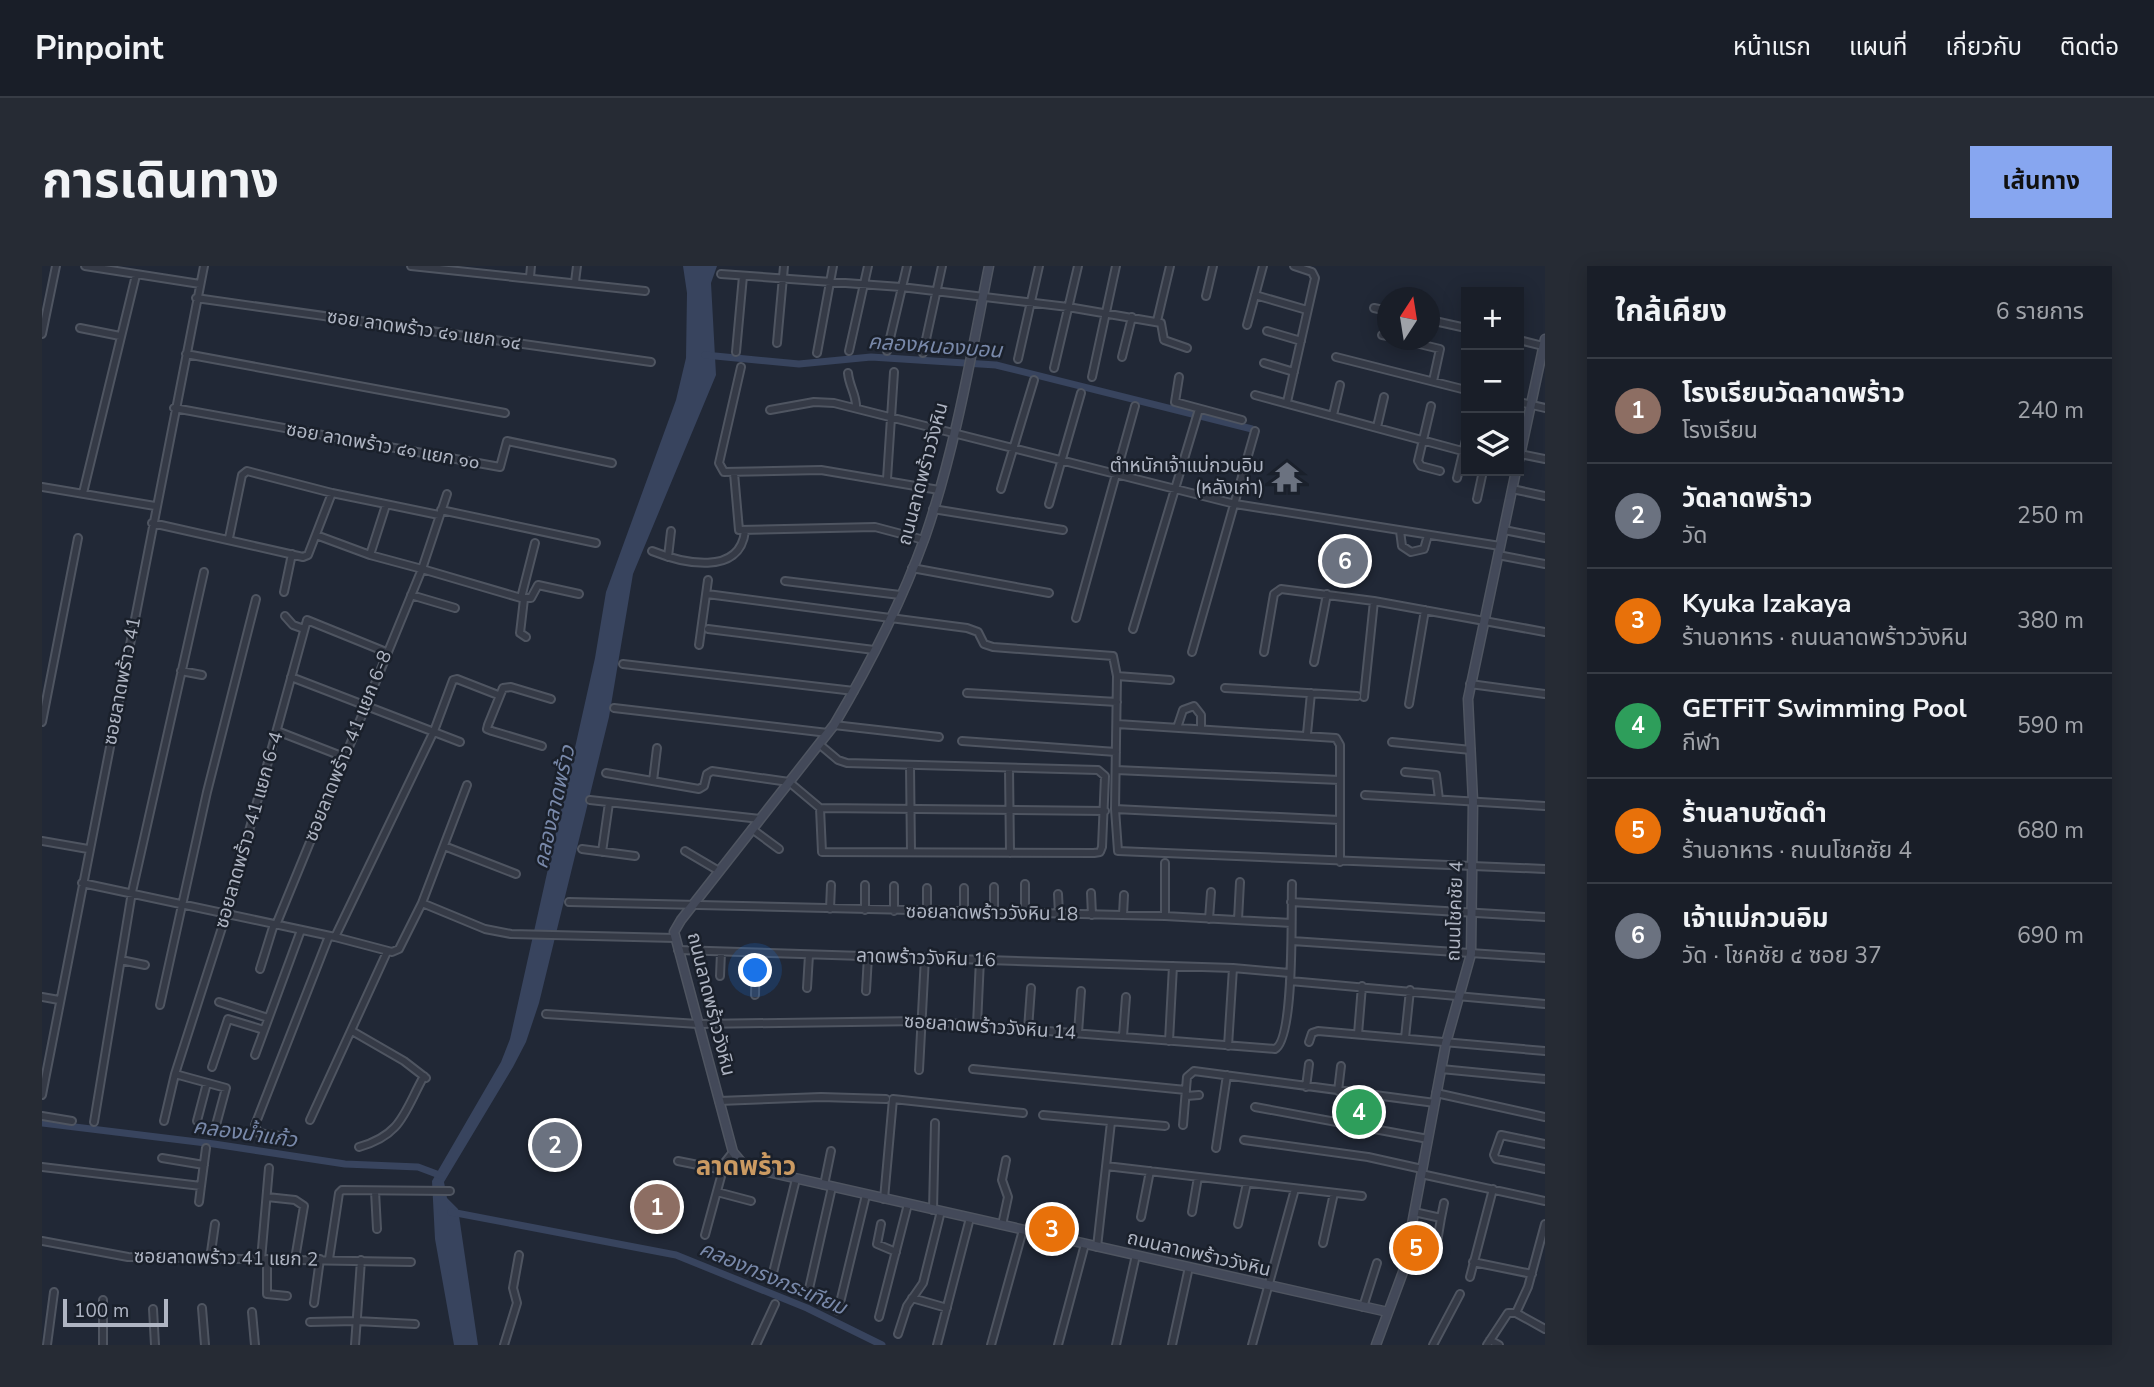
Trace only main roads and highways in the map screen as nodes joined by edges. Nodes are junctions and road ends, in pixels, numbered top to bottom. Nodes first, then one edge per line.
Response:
1 (989, 266) edge
2 (1544, 342) edge
3 (1543, 359) edge
4 (1524, 435) edge
5 (1515, 476) edge
6 (1388, 1312) junction
7 (1376, 1345) edge

1 - 6 main road, ถนนลาดพร้าววังหิน
2 - 3 main road
3 - 4 main road
5 - 6 main road, ถนนโชคชัย 4
6 - 7 main road, ถนนโชคชัย 4

